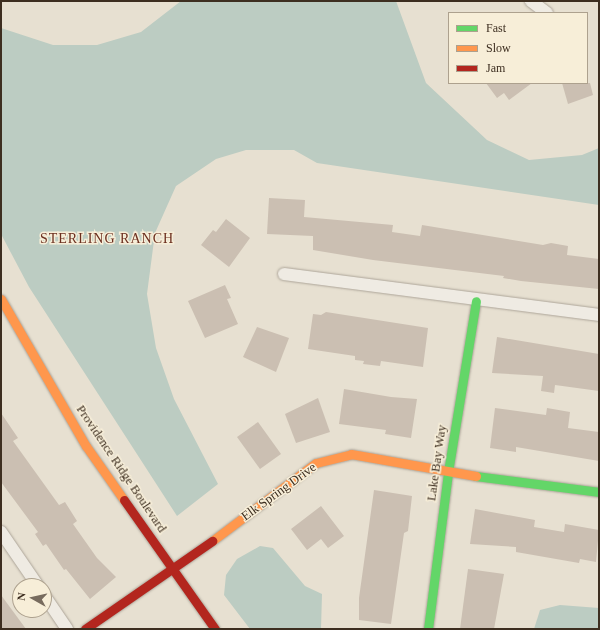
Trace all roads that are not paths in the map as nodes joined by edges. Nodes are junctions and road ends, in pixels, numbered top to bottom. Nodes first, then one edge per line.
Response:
1 (530, 1) edge
2 (546, 12) edge
3 (284, 274) dead end
4 (1, 299) edge
5 (476, 301) junction
6 (599, 315) edge
7 (448, 472) junction
8 (599, 492) edge
9 (1, 532) edge
10 (173, 570) junction
11 (33, 578) edge
12 (52, 607) edge
13 (67, 629) edge
14 (85, 629) edge
15 (215, 629) edge
16 (428, 629) edge

1 - 2 street
3 - 5 street
4 - 10 street, Providence Ridge Boulevard
5 - 6 street
5 - 7 street, Lake Bay Way
7 - 8 street, Elk Spring Drive
7 - 10 street, Elk Spring Drive
7 - 16 street, Lake Bay Way
9 - 11 street
10 - 14 street, Elk Spring Drive
10 - 15 street, Providence Ridge Boulevard
12 - 13 street

